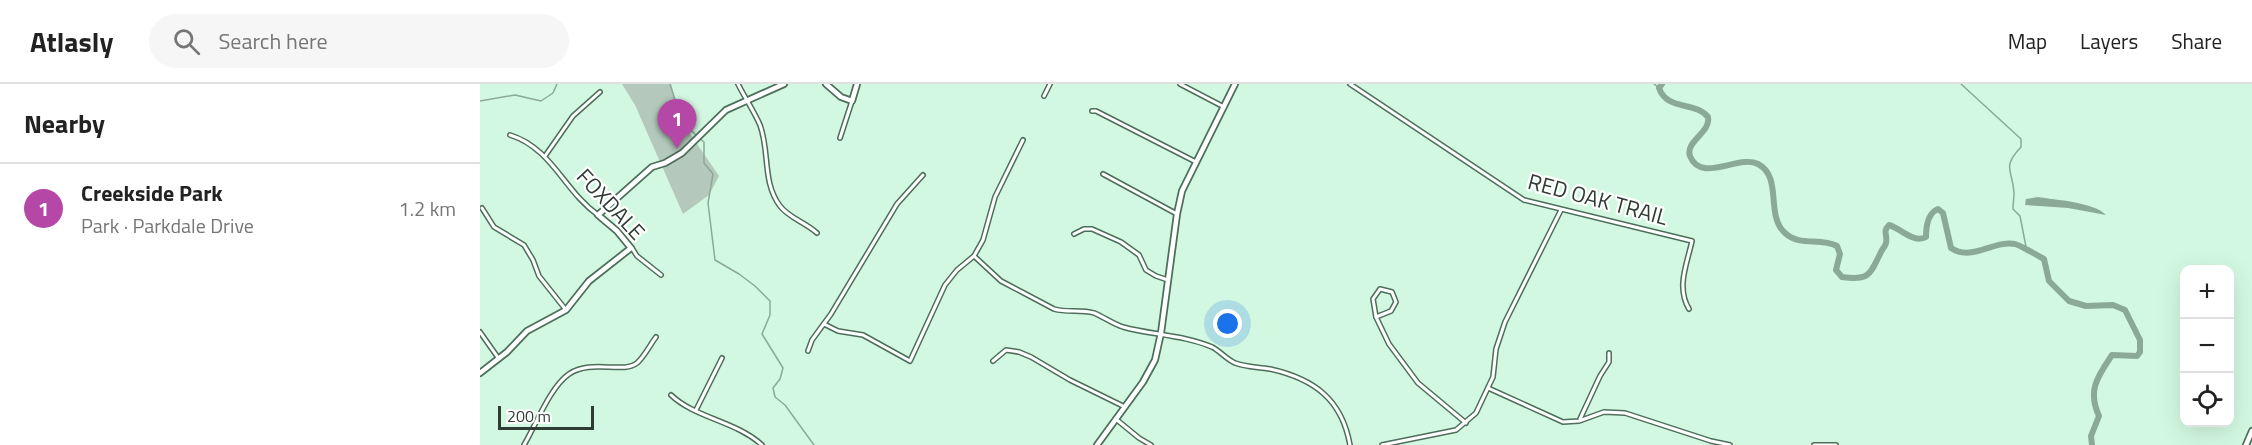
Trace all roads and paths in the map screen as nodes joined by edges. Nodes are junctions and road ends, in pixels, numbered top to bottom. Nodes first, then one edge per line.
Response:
1 (738, 84) edge
2 (784, 84) edge
3 (826, 84) edge
4 (857, 84) edge
5 (1050, 84) edge
6 (1180, 84) edge
7 (1236, 84) edge
8 (1350, 84) edge
9 (600, 92) dead end
10 (1044, 96) dead end
11 (747, 101) junction
12 (852, 101) junction
13 (1224, 107) junction
14 (1092, 111) dead end
15 (510, 135) dead end
16 (840, 138) dead end
17 (1023, 140) dead end
18 (546, 156) junction
19 (1196, 162) junction
20 (1103, 174) dead end
21 (923, 175) dead end
22 (482, 208) dead end
23 (1561, 210) junction
24 (1177, 214) junction
25 (598, 215) junction
26 (817, 233) dead end
27 (1074, 234) dead end
28 (631, 248) junction
29 (974, 256) junction
30 (661, 275) dead end
31 (1168, 280) junction
32 (1689, 309) dead end
33 (566, 310) junction
34 (1376, 317) junction
35 (824, 324) junction
36 (480, 332) edge
37 (1161, 333) junction
38 (656, 337) dead end
39 (808, 351) dead end
40 (1609, 353) dead end
41 (722, 358) dead end
42 (499, 359) junction
43 (993, 361) dead end
44 (480, 373) edge
45 (1488, 388) junction
46 (671, 395) dead end
47 (1125, 407) junction
48 (696, 410) junction
49 (1116, 419) junction
50 (1579, 421) junction
51 (1466, 423) junction
52 (2252, 431) edge
53 (524, 445) edge
54 (762, 445) edge
55 (1097, 445) edge
56 (1152, 445) edge
57 (1350, 445) edge
58 (1382, 445) edge
59 (1730, 445) edge
60 (1814, 445) edge
61 (1836, 445) edge
62 (2246, 445) edge

1 - 11 street
2 - 11 street
3 - 12 street
4 - 12 street
5 - 10 street
6 - 13 street
7 - 13 street
8 - 23 street, RED OAK TRAIL
9 - 18 street
11 - 25 street
11 - 26 street
12 - 16 street
13 - 19 street
14 - 19 street
15 - 18 street, FOXDALE
17 - 29 street
18 - 25 street, FOXDALE
19 - 24 street
20 - 24 street
21 - 35 street
22 - 33 street
23 - 32 street, RED OAK TRAIL
23 - 45 street
24 - 31 street
25 - 28 street, FOXDALE
27 - 31 street
28 - 30 street, FOXDALE
28 - 33 street
29 - 35 street
29 - 37 street
31 - 37 street
33 - 42 street
34 - 34 street
34 - 51 street
35 - 39 street
36 - 42 street
37 - 47 street
37 - 57 street
38 - 53 street
40 - 50 street
41 - 48 street
42 - 44 street
43 - 47 street
45 - 50 street
45 - 51 street
46 - 48 street
47 - 49 street
48 - 54 street
49 - 55 street
49 - 56 street
50 - 59 street
51 - 58 street
52 - 62 street
60 - 61 street

